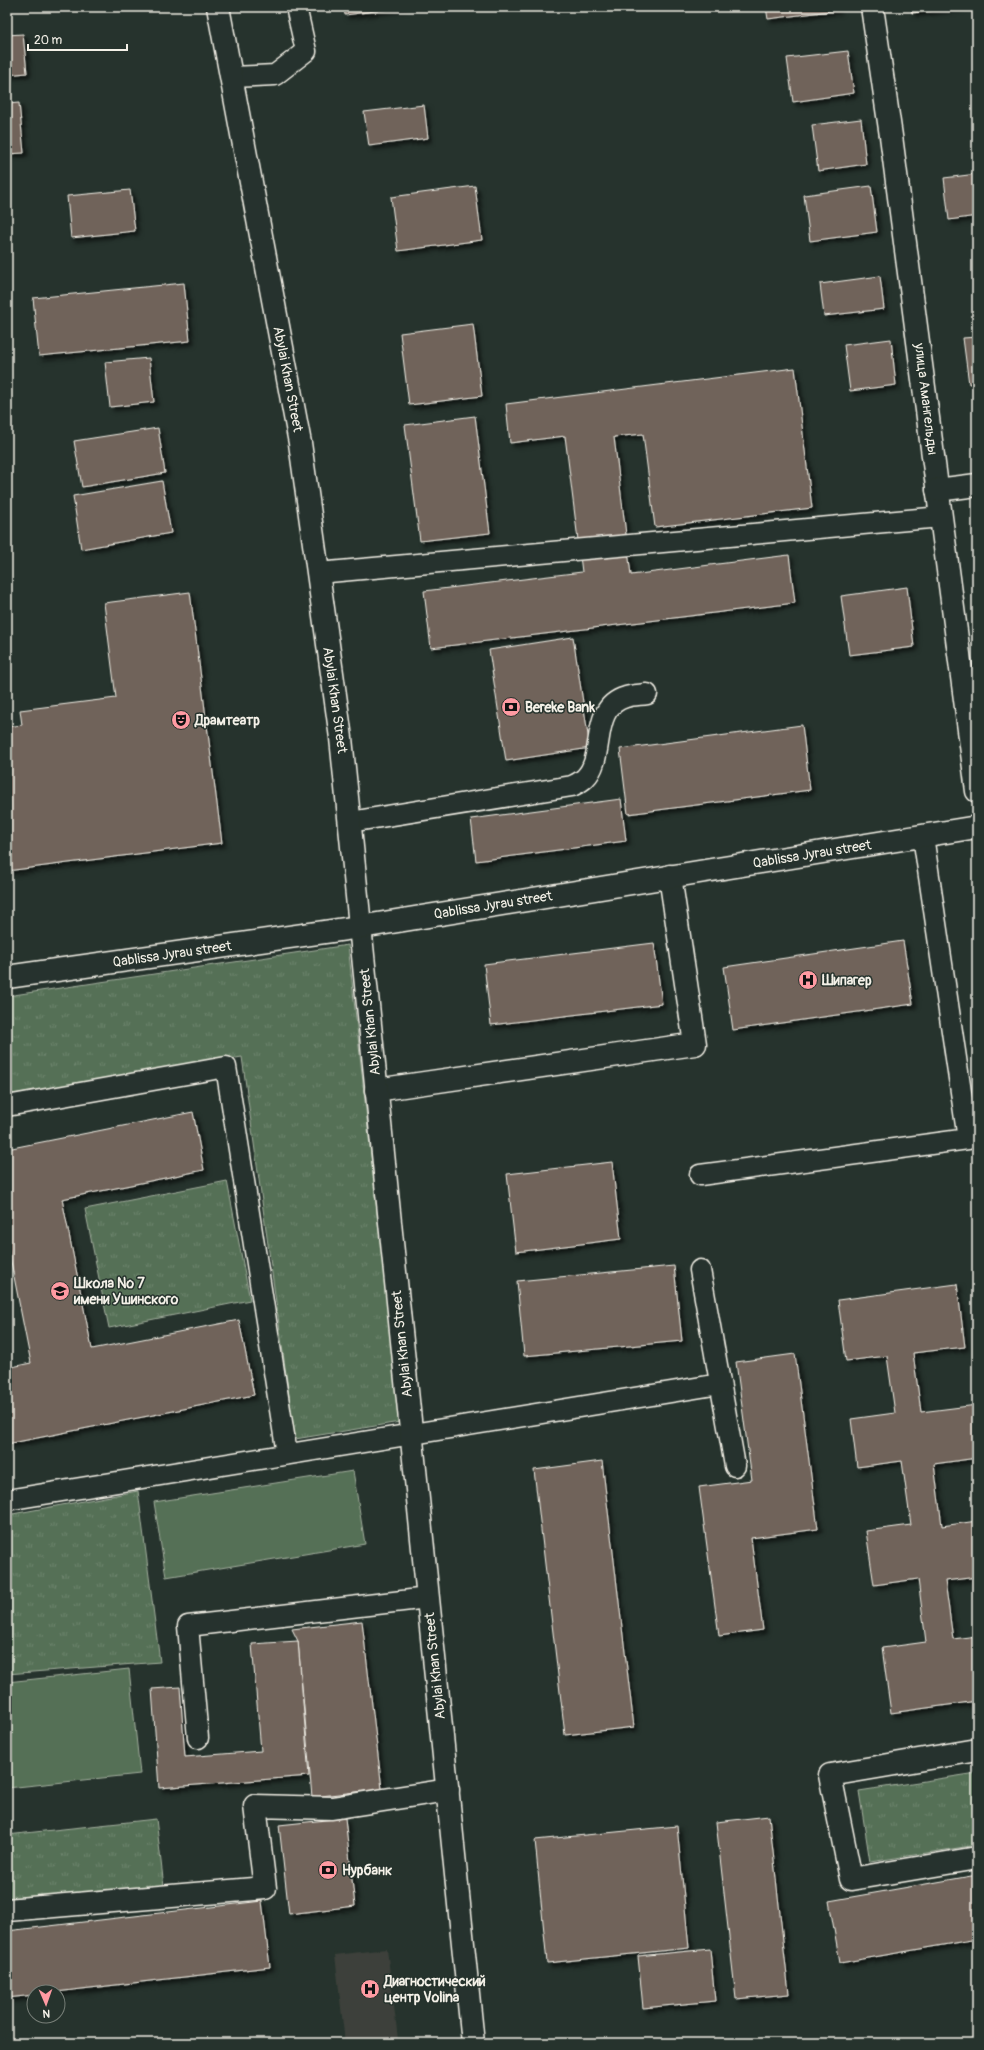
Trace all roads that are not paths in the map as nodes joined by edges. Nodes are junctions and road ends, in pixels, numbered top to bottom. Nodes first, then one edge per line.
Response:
1 (218, 7) edge
2 (296, 7) edge
3 (872, 7) edge
4 (232, 77) junction
5 (977, 485) edge
6 (938, 490) junction
7 (941, 517) junction
8 (318, 573) junction
9 (647, 694) dead end
10 (977, 791) edge
11 (350, 822) junction
12 (977, 827) edge
13 (923, 836) junction
14 (670, 876) junction
15 (360, 927) junction
16 (7, 977) edge
17 (376, 1090) junction
18 (7, 1106) edge
19 (700, 1175) dead end
20 (700, 1270) dead end
21 (720, 1384) junction
22 (411, 1435) junction
23 (288, 1454) junction
24 (735, 1466) dead end
25 (7, 1500) edge
26 (428, 1598) junction
27 (198, 1738) dead end
28 (977, 1750) edge
29 (448, 1790) junction
30 (977, 1858) edge
31 (7, 1910) edge
32 (473, 2043) edge

1 - 4 street, Abylai Khan Street
2 - 4 lane
3 - 6 street, улица Амангельды
4 - 8 street, Abylai Khan Street
5 - 6 street
6 - 7 street, улица Амангельды
7 - 8 lane
7 - 10 street, улица Амангельды
8 - 11 street, Abylai Khan Street
9 - 11 lane
11 - 15 street, Abylai Khan Street
12 - 13 street, Qablissa Jyrau street
13 - 14 street, Qablissa Jyrau street
13 - 19 lane
14 - 15 street, Qablissa Jyrau street
14 - 17 street
15 - 16 street, Qablissa Jyrau street
15 - 17 street, Abylai Khan Street
17 - 22 street, Abylai Khan Street
18 - 23 lane
20 - 21 lane
21 - 22 lane
21 - 24 lane
22 - 23 lane
22 - 26 street, Abylai Khan Street
23 - 25 lane
26 - 27 lane
26 - 29 street, Abylai Khan Street
28 - 30 street
29 - 31 street
29 - 32 street, Abylai Khan Street

